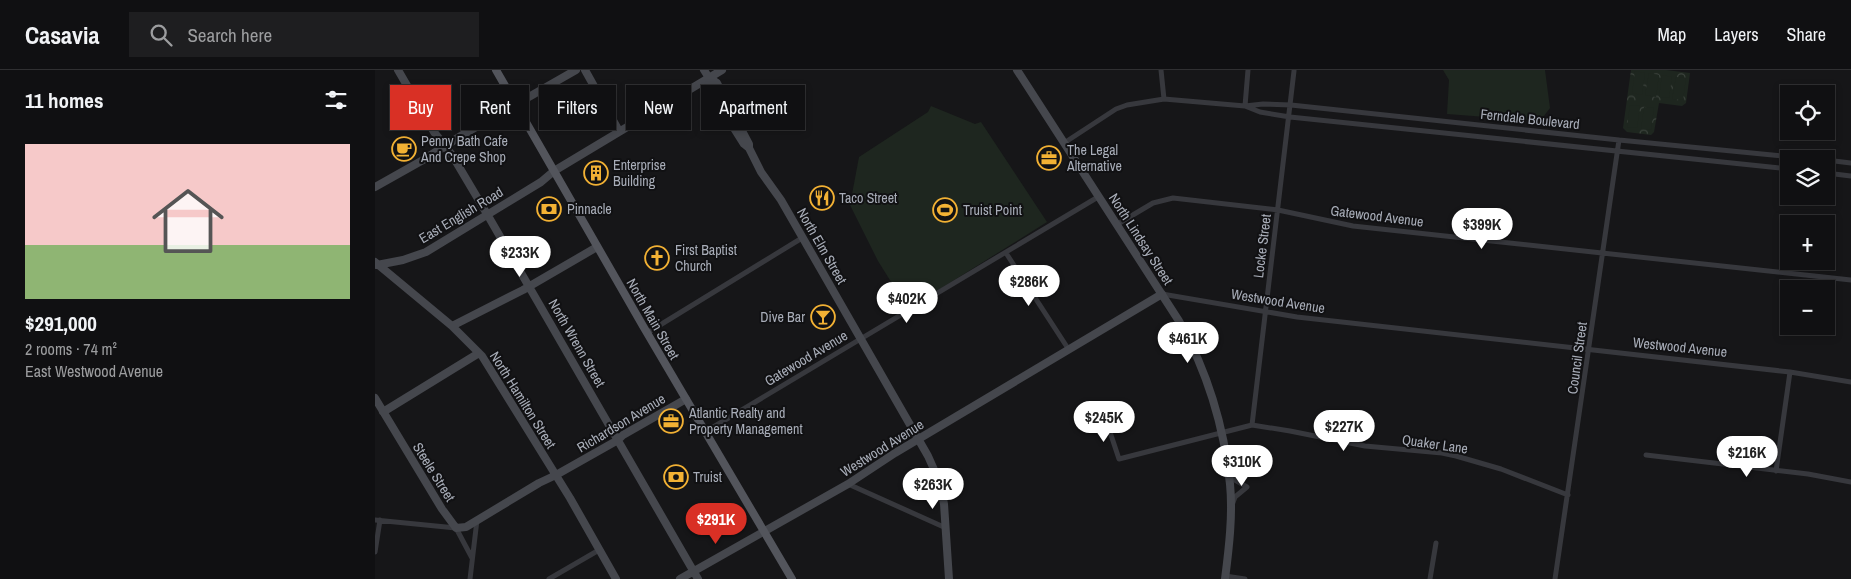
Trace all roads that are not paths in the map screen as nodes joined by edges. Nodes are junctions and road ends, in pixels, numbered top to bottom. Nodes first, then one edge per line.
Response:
1 (398, 70) edge
2 (496, 70) edge
3 (576, 70) edge
4 (585, 70) edge
5 (704, 70) edge
6 (722, 70) edge
7 (1017, 70) edge
8 (1161, 70) edge
9 (1247, 70) edge
10 (1294, 71) edge
11 (709, 78) junction
12 (505, 85) edge
13 (529, 97) edge
14 (1164, 99) junction
15 (1291, 105) junction
16 (1245, 106) junction
17 (1290, 117) junction
18 (529, 128) edge
19 (473, 130) edge
20 (619, 131) junction
21 (1619, 140) junction
22 (1064, 143) junction
23 (445, 146) junction
24 (1618, 152) junction
25 (1780, 156) edge
26 (1835, 161) edge
27 (1851, 163) edge
28 (1780, 168) edge
29 (554, 171) junction
30 (1835, 174) edge
31 (1851, 176) edge
32 (375, 187) edge
33 (1098, 197) junction
34 (1278, 210) junction
35 (487, 214) junction
36 (1116, 225) junction
37 (802, 238) junction
38 (597, 246) junction
39 (1006, 253) junction
40 (1603, 253) junction
41 (376, 264) edge
42 (1851, 280) edge
43 (529, 286) junction
44 (1162, 294) junction
45 (1265, 312) junction
46 (452, 326) junction
47 (647, 333) junction
48 (861, 338) junction
49 (1069, 350) junction
50 (1589, 350) junction
51 (479, 353) junction
52 (1790, 372) junction
53 (1851, 382) edge
54 (375, 398) edge
55 (686, 399) junction
56 (383, 412) junction
57 (1106, 420) dead end
58 (1252, 425) junction
59 (705, 432) junction
60 (1221, 432) junction
61 (919, 438) junction
62 (618, 440) junction
63 (1646, 455) dead end
64 (1228, 468) junction
65 (1777, 471) junction
66 (556, 475) junction
67 (1851, 482) edge
68 (848, 484) junction
69 (1568, 495) junction
70 (1231, 508) junction
71 (377, 520) edge
72 (477, 520) junction
73 (456, 528) junction
74 (946, 528) junction
75 (764, 531) junction
76 (1436, 543) dead end
77 (599, 550) junction
78 (375, 552) edge
79 (472, 558) junction
80 (694, 571) junction
81 (1225, 577) edge
82 (470, 579) edge
83 (549, 579) edge
84 (616, 579) edge
85 (680, 579) edge
86 (698, 579) edge
87 (792, 579) edge
88 (949, 579) edge
89 (1245, 579) edge
90 (1430, 579) edge
91 (1555, 579) edge

1 - 23 street, North Wrenn Street
2 - 12 main road, North Main Street
3 - 13 street
4 - 20 street
5 - 11 street, North Elm Street
6 - 11 street, East English Road
7 - 22 street, North Lindsay Street
8 - 14 street
9 - 16 street
10 - 15 street, Locke Street
11 - 20 street, East English Road
11 - 37 street, North Elm Street
14 - 16 street, Ferndale Boulevard
14 - 22 street, Ferndale Boulevard
15 - 16 street, Ferndale Boulevard
15 - 17 street, Locke Street
15 - 21 street, Ferndale Boulevard
16 - 17 street, Ferndale Boulevard
17 - 24 street, Ferndale Boulevard
17 - 34 street, Locke Street
18 - 29 main road, North Main Street
19 - 23 street
20 - 29 street, East English Road
21 - 24 street, Council Street
21 - 25 street, Ferndale Boulevard
22 - 33 street, North Lindsay Street
23 - 32 street
23 - 35 street, North Wrenn Street
24 - 28 street, Ferndale Boulevard
24 - 40 street, Council Street
26 - 27 street
29 - 35 street, East English Road
29 - 38 main road, North Main Street
30 - 31 street
33 - 36 street, North Lindsay Street
33 - 39 street, Gatewood Avenue
34 - 36 street, Gatewood Avenue
34 - 40 street, Gatewood Avenue
34 - 45 street, Locke Street
35 - 41 street, East English Road
35 - 43 street, North Wrenn Street
36 - 44 street, North Lindsay Street
37 - 47 street
37 - 48 street, North Elm Street
38 - 43 street
38 - 47 main road, North Main Street
39 - 48 street, Gatewood Avenue
39 - 49 street
40 - 42 street, Gatewood Avenue
40 - 50 street, Council Street
41 - 46 street, North Hamilton Street
43 - 46 street
43 - 62 street, North Wrenn Street
44 - 45 street, Westwood Avenue
44 - 49 street, Westwood Avenue
44 - 60 street, North Lindsay Street
45 - 50 street, Westwood Avenue
45 - 58 street, Locke Street
46 - 51 street, North Hamilton Street
47 - 55 main road, North Main Street
48 - 59 street, Gatewood Avenue
48 - 61 street, North Elm Street
49 - 61 street, Westwood Avenue
50 - 52 street, Westwood Avenue
50 - 69 street, Council Street
51 - 56 street
51 - 66 street, North Hamilton Street
52 - 53 street, Westwood Avenue
52 - 65 street
54 - 56 street, Steele Street
55 - 59 main road, North Main Street
55 - 62 street, Richardson Avenue
56 - 73 street, Steele Street
57 - 60 street, Quaker Lane
58 - 60 street, Quaker Lane
58 - 69 street, Quaker Lane
59 - 75 main road, North Main Street
60 - 64 street, North Lindsay Street
61 - 68 street, Westwood Avenue
61 - 74 street, North Elm Street
62 - 66 street, Richardson Avenue
62 - 80 street, North Wrenn Street
63 - 65 street
64 - 70 street, North Lindsay Street
64 - 70 street
65 - 67 street
66 - 72 street, Richardson Avenue
66 - 77 street, North Hamilton Street
68 - 74 street
68 - 75 street, Westwood Avenue
69 - 91 street, Council Street
70 - 81 street, North Lindsay Street
71 - 73 street, Richardson Avenue
71 - 78 street
72 - 73 street, Richardson Avenue
72 - 79 street
73 - 79 street, Steele Street
74 - 88 street, North Elm Street
75 - 80 street, Westwood Avenue
75 - 87 main road, North Main Street
76 - 90 street
77 - 83 street
77 - 84 street, North Hamilton Street
79 - 82 street
80 - 85 street, Westwood Avenue
80 - 86 street, North Wrenn Street
81 - 89 street

